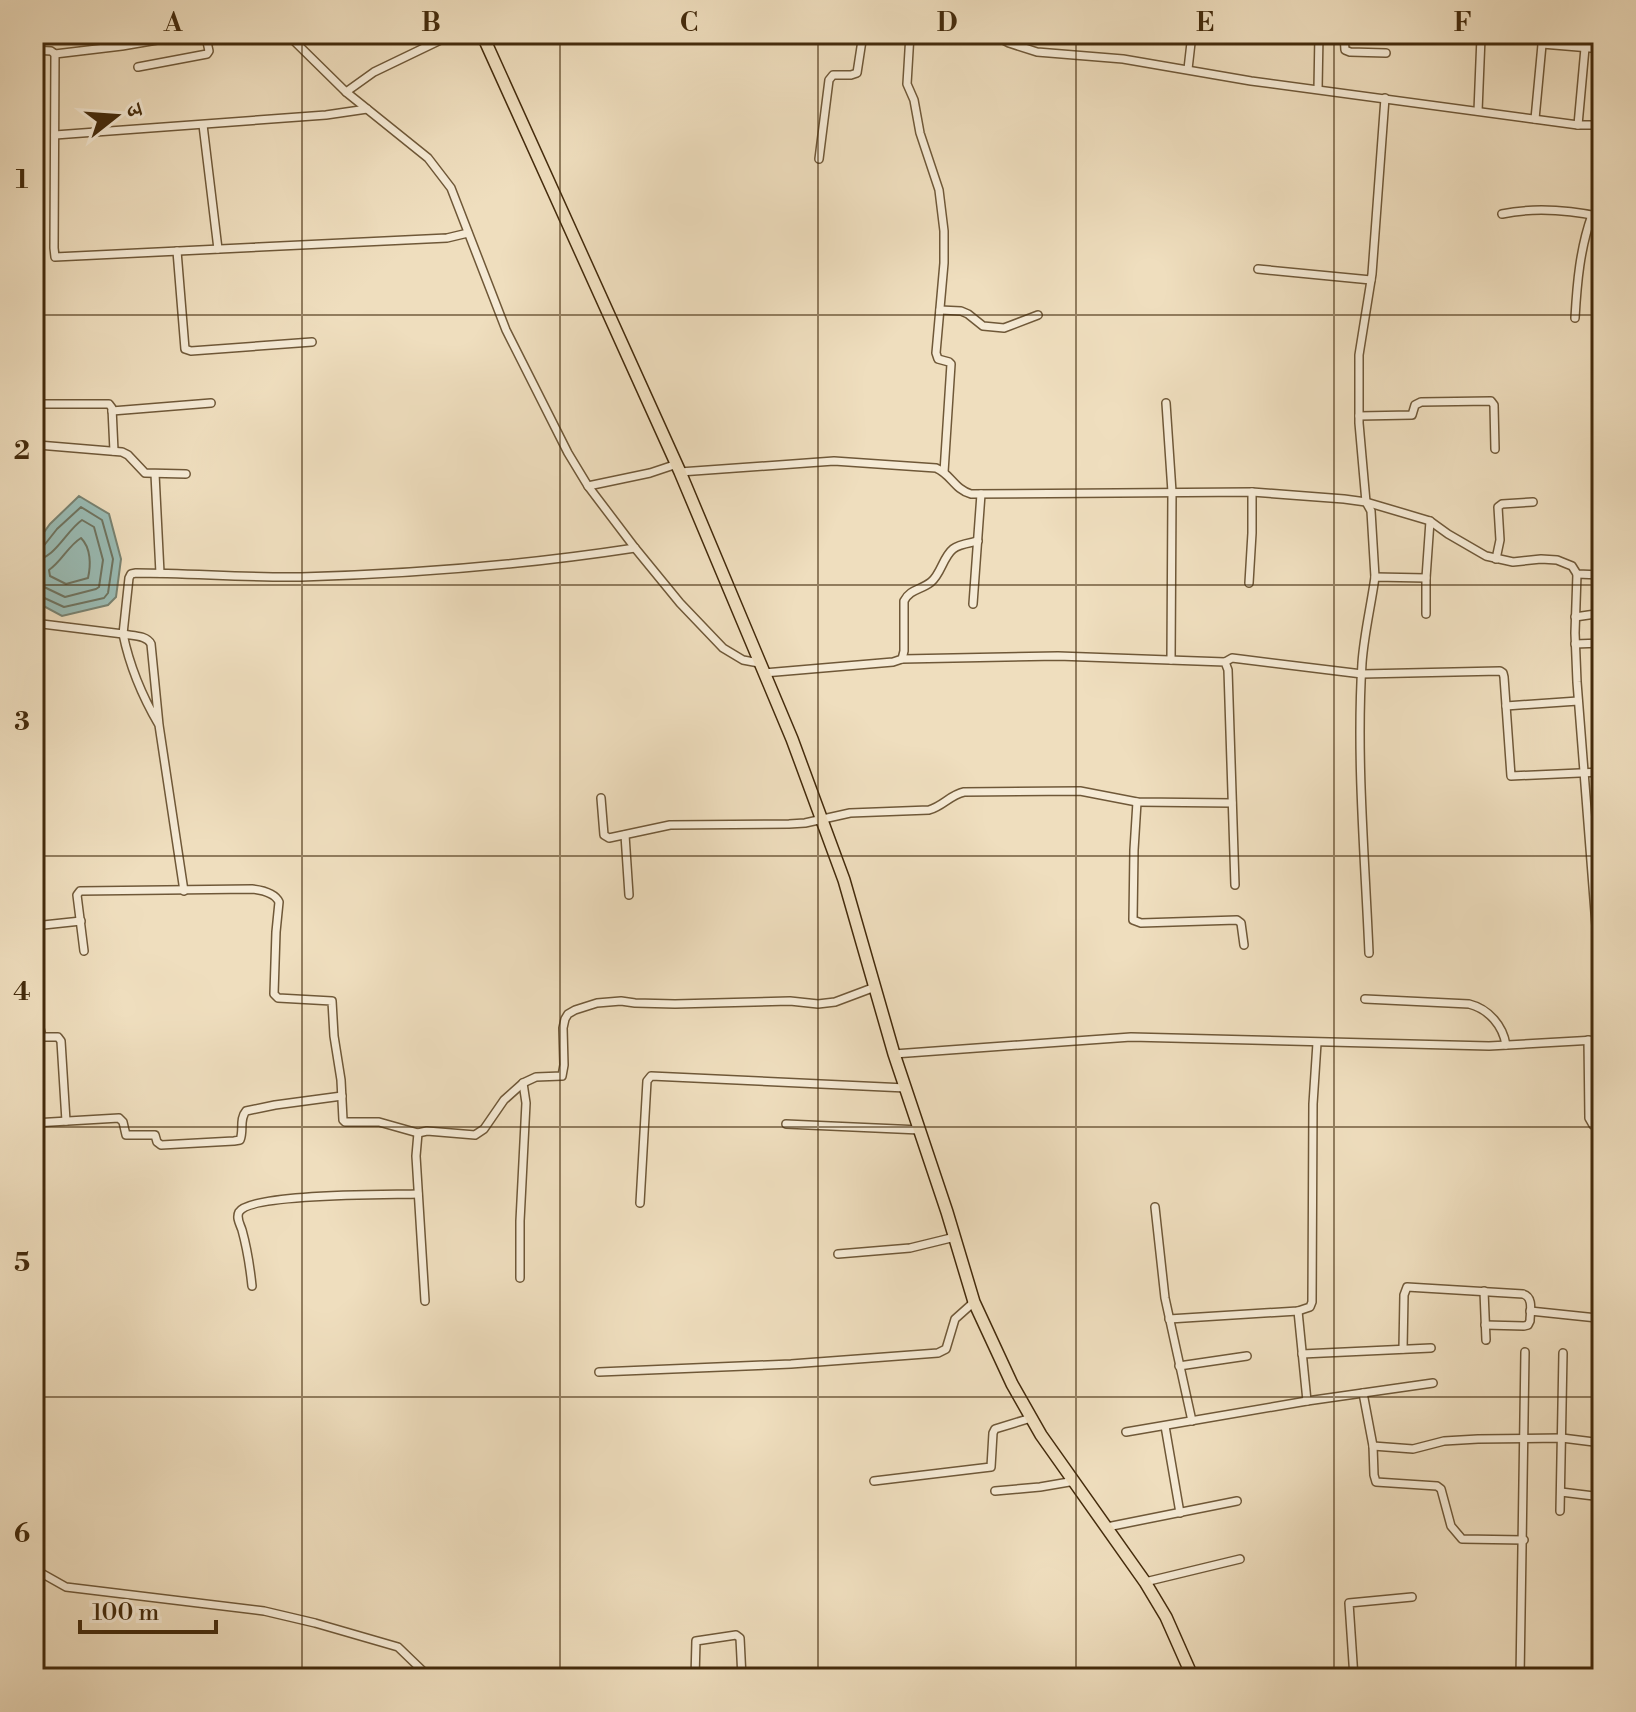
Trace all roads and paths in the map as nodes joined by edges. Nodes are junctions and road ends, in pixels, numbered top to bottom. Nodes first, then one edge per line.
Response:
1 (192, 34) edge
2 (231, 34) edge
3 (287, 34) edge
4 (453, 34) edge
5 (482, 34) edge
6 (863, 34) edge
7 (910, 34) edge
8 (992, 34) edge
9 (1192, 34) edge
10 (1319, 34) edge
11 (1344, 34) edge
12 (1402, 34) edge
13 (1543, 34) edge
14 (1481, 36) edge
15 (206, 38) edge
16 (1542, 44) junction
17 (1585, 48) junction
18 (1602, 49) edge
19 (34, 50) edge
20 (1386, 53) dead end
21 (55, 54) junction
22 (138, 67) dead end
23 (1188, 69) junction
24 (1318, 89) junction
25 (346, 92) junction
26 (1385, 98) junction
27 (367, 109) junction
28 (1478, 111) junction
29 (1535, 119) junction
30 (203, 125) junction
31 (1578, 125) junction
32 (1602, 125) edge
33 (55, 135) junction
34 (819, 159) dead end
35 (1502, 214) dead end
36 (1592, 215) junction
37 (1602, 217) edge
38 (468, 233) junction
39 (218, 249) junction
40 (177, 251) junction
41 (1258, 269) dead end
42 (1371, 280) junction
43 (940, 310) junction
44 (1038, 315) dead end
45 (1575, 318) dead end
46 (312, 342) dead end
47 (211, 403) dead end
48 (1166, 403) dead end
49 (34, 404) edge
50 (34, 411) edge
51 (112, 411) junction
52 (1359, 416) junction
53 (1495, 449) dead end
54 (114, 451) junction
55 (679, 468) junction
56 (944, 472) junction
57 (155, 474) junction
58 (186, 474) dead end
59 (588, 486) junction
60 (1172, 492) junction
61 (1252, 492) junction
62 (981, 494) junction
63 (1366, 502) junction
64 (1533, 502) dead end
65 (1430, 521) junction
66 (978, 541) junction
67 (635, 548) junction
68 (1496, 559) junction
69 (160, 573) junction
70 (1577, 574) junction
71 (1602, 575) edge
72 (1375, 577) junction
73 (1426, 578) junction
74 (1249, 583) dead end
75 (973, 604) dead end
76 (1602, 613) edge
77 (1426, 614) dead end
78 (1575, 617) junction
79 (34, 623) edge
80 (123, 634) junction
81 (1602, 643) edge
82 (1575, 644) junction
83 (902, 659) junction
84 (1171, 660) junction
85 (1225, 662) junction
86 (761, 668) junction
87 (1362, 674) junction
88 (1578, 701) junction
89 (1506, 706) junction
90 (159, 725) junction
91 (1602, 772) edge
92 (1585, 774) junction
93 (601, 798) dead end
94 (1137, 802) junction
95 (1232, 803) junction
96 (822, 819) junction
97 (625, 835) junction
98 (1235, 885) dead end
99 (184, 891) junction
100 (1598, 892) edge
101 (629, 895) dead end
102 (81, 921) junction
103 (34, 926) edge
104 (1244, 945) dead end
105 (84, 951) dead end
106 (1369, 953) dead end
107 (875, 987) junction
108 (1365, 999) dead end
109 (34, 1002) edge
110 (1602, 1002) edge
111 (1602, 1037) edge
112 (1588, 1040) junction
113 (1317, 1043) junction
114 (1506, 1045) junction
115 (894, 1054) junction
116 (523, 1083) junction
117 (906, 1088) junction
118 (342, 1096) junction
119 (66, 1121) junction
120 (34, 1123) edge
121 (786, 1124) dead end
122 (1602, 1128) edge
123 (920, 1130) junction
124 (418, 1133) junction
125 (418, 1194) junction
126 (640, 1203) dead end
127 (1155, 1207) dead end
128 (955, 1237) junction
129 (838, 1254) dead end
130 (520, 1278) dead end
131 (252, 1286) dead end
132 (1484, 1291) junction
133 (425, 1301) dead end
134 (974, 1302) junction
135 (1298, 1311) junction
136 (1530, 1311) junction
137 (1602, 1316) edge
138 (1169, 1319) junction
139 (1485, 1325) junction
140 (1486, 1340) dead end
141 (1431, 1348) dead end
142 (1403, 1349) junction
143 (1525, 1352) dead end
144 (1563, 1353) dead end
145 (1302, 1354) junction
146 (1247, 1356) dead end
147 (1179, 1366) junction
148 (599, 1372) dead end
149 (1433, 1383) dead end
150 (1363, 1393) junction
151 (1307, 1401) junction
152 (1031, 1418) junction
153 (1192, 1421) junction
154 (1165, 1426) junction
155 (1126, 1432) dead end
156 (1562, 1438) junction
157 (1525, 1439) junction
158 (1602, 1443) edge
159 (1373, 1446) junction
160 (874, 1481) dead end
161 (1075, 1481) junction
162 (995, 1491) dead end
163 (1561, 1492) junction
164 (1602, 1497) edge
165 (1237, 1501) dead end
166 (1560, 1511) dead end
167 (1180, 1513) junction
168 (1107, 1527) junction
169 (1524, 1540) junction
170 (1240, 1559) dead end
171 (34, 1569) edge
172 (1145, 1582) junction
173 (1412, 1597) dead end
174 (436, 1678) edge
175 (695, 1678) edge
176 (742, 1678) edge
177 (1193, 1678) edge
178 (1354, 1678) edge
179 (1520, 1678) edge

1 - 21 street
2 - 15 street
3 - 25 street
4 - 25 street
5 - 55 main road
6 - 34 street
7 - 43 street
8 - 23 street
9 - 23 street
10 - 24 street
11 - 20 street
12 - 14 street
13 - 16 street
14 - 28 street
15 - 22 street
16 - 17 street
16 - 29 street
17 - 18 street
17 - 31 street
19 - 21 street
21 - 33 street
23 - 24 street
24 - 26 street
25 - 27 street
26 - 28 street
26 - 42 street
27 - 30 street
27 - 38 street
28 - 29 street
29 - 31 street
30 - 33 street
30 - 39 street
31 - 32 street
33 - 40 street
35 - 36 street
36 - 37 street
36 - 45 street
38 - 39 street
38 - 59 street
39 - 40 street
40 - 46 street
41 - 42 street
42 - 52 street
43 - 44 street
43 - 56 street
47 - 51 street
48 - 60 street
49 - 51 street
50 - 54 street
51 - 54 street
52 - 53 street
52 - 63 street
54 - 57 street
55 - 56 street
55 - 59 street
55 - 86 main road
56 - 62 street
57 - 58 street
57 - 69 street
59 - 67 street
60 - 61 street
60 - 62 street
60 - 84 street
61 - 63 street
61 - 74 street
62 - 66 street
63 - 65 street
63 - 72 street
64 - 68 street
65 - 68 street
65 - 73 street
66 - 75 street
66 - 83 street
67 - 69 street
67 - 86 street
68 - 70 street
69 - 80 street
70 - 71 street
70 - 78 street
72 - 73 street
72 - 87 street
73 - 77 street
76 - 78 street
78 - 82 street
79 - 80 street
80 - 90 street
80 - 90 street
81 - 82 street
82 - 88 street
83 - 84 street
83 - 86 street
84 - 85 street
85 - 87 street
85 - 95 street
86 - 96 main road
87 - 89 street
87 - 106 street
88 - 89 street
88 - 92 street
89 - 92 street
90 - 99 street
91 - 92 street
92 - 100 street
93 - 97 street
94 - 95 street
94 - 96 street
94 - 104 street
95 - 98 street
96 - 97 street
96 - 107 main road
97 - 101 street
99 - 102 street
99 - 118 street
100 - 110 street
102 - 103 street
102 - 105 street
107 - 115 main road
107 - 116 street
108 - 114 street
109 - 119 street
111 - 112 street
112 - 114 street
112 - 122 street
113 - 114 street
113 - 115 street
113 - 135 street
115 - 117 main road
116 - 124 street
116 - 130 street
117 - 123 main road
117 - 126 street
118 - 119 street
118 - 124 street
119 - 120 street
121 - 123 street
123 - 128 main road
124 - 125 street
125 - 131 street
125 - 133 street
127 - 138 street
128 - 129 street
128 - 134 main road
132 - 136 street
132 - 139 street
132 - 142 street
134 - 148 street
134 - 152 main road
135 - 138 street
135 - 145 street
136 - 137 street
136 - 139 street
138 - 147 street
139 - 140 street
141 - 142 street
142 - 145 street
143 - 157 street
144 - 156 street
145 - 151 street
146 - 147 street
147 - 153 street
149 - 150 street
150 - 151 street
150 - 159 street
151 - 153 street
152 - 160 street
152 - 161 main road
153 - 154 street
154 - 155 street
154 - 167 street
156 - 157 street
156 - 158 street
156 - 163 street
157 - 159 street
157 - 169 street
159 - 169 street
161 - 162 street
161 - 168 main road
163 - 164 street
163 - 166 street
165 - 167 street
167 - 168 street
168 - 172 main road
169 - 179 street
170 - 172 street
171 - 174 street
172 - 177 main road
173 - 178 street
175 - 176 street

